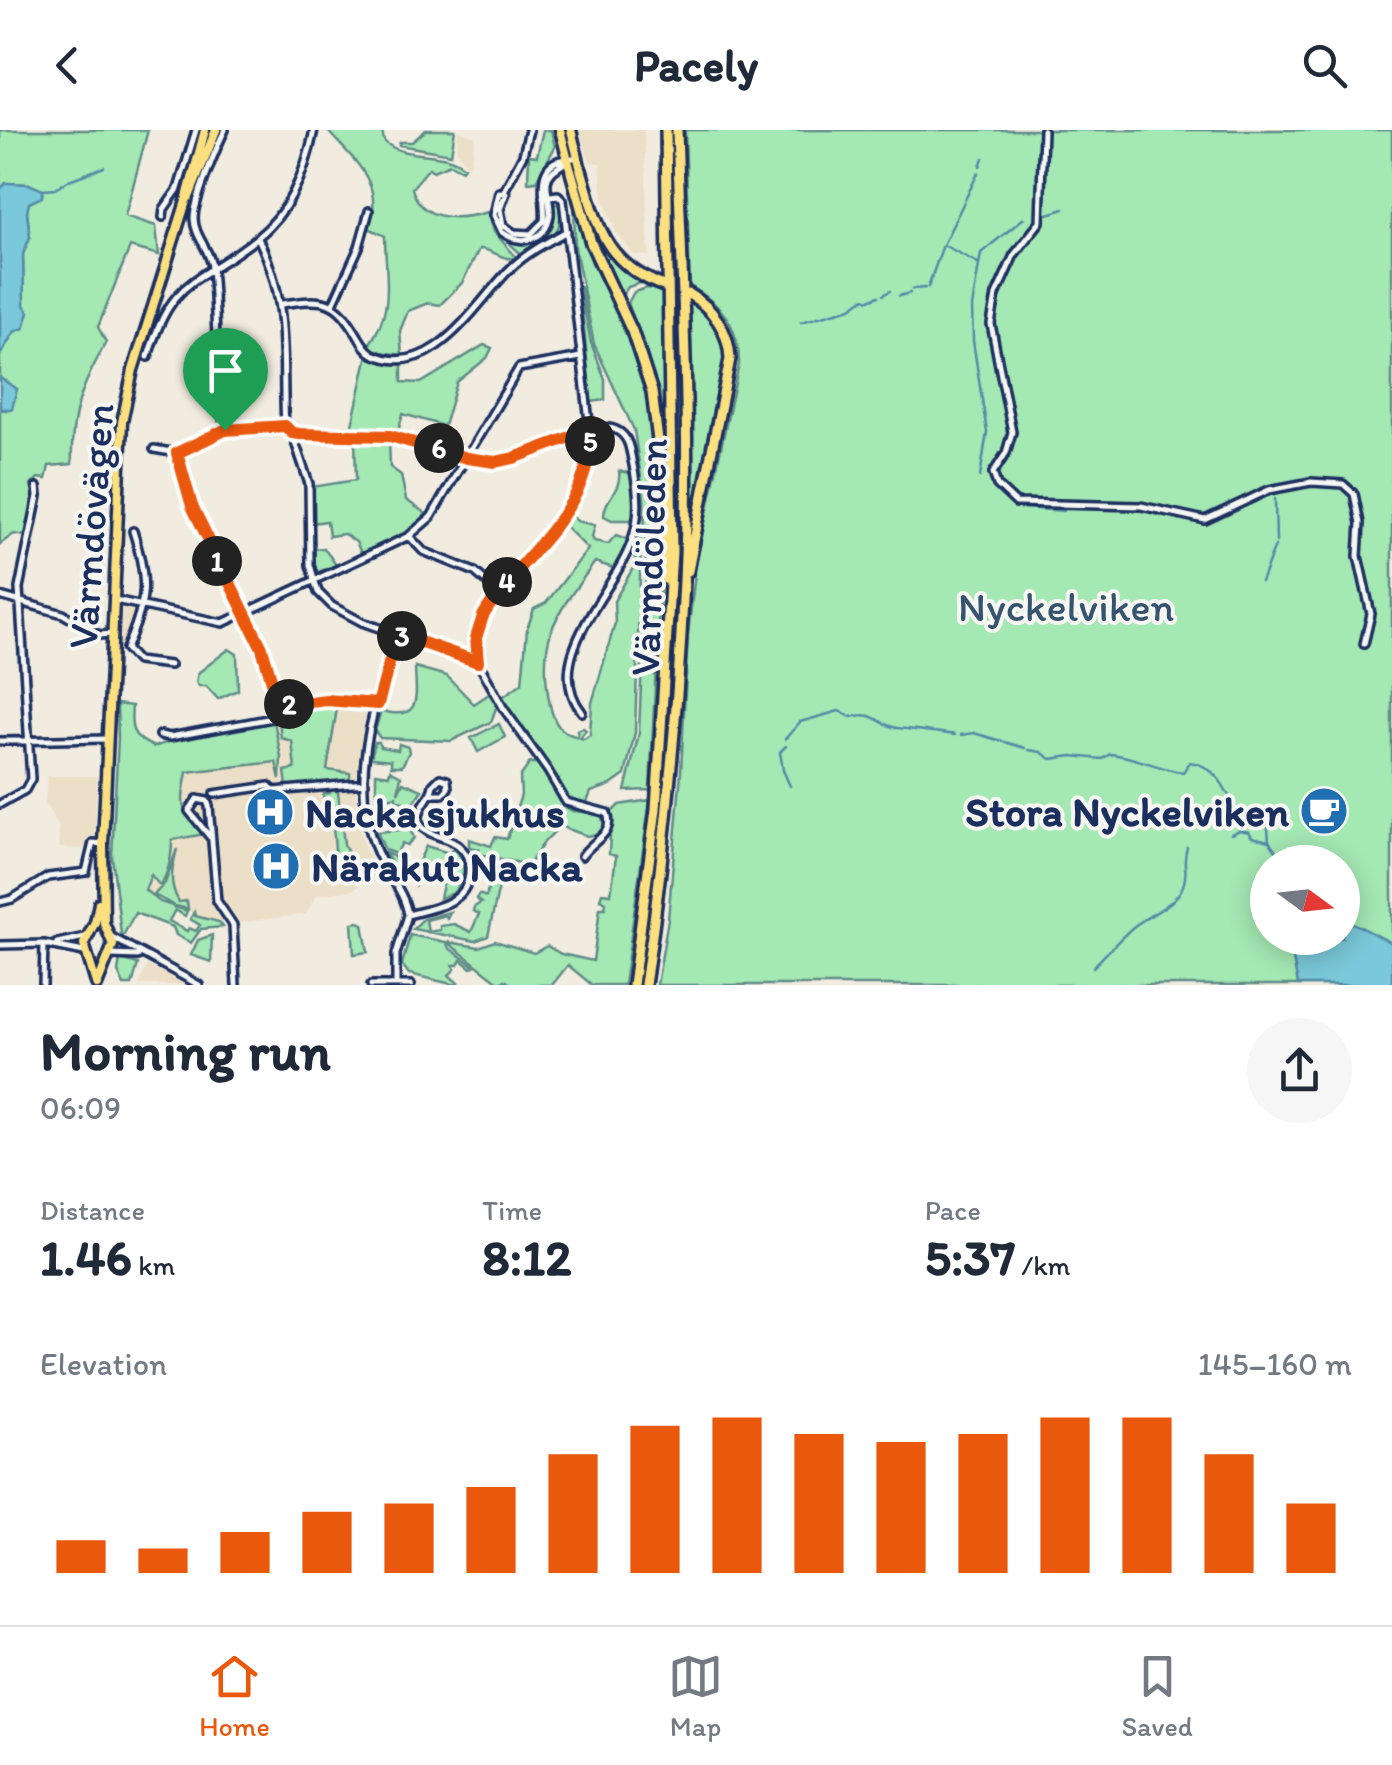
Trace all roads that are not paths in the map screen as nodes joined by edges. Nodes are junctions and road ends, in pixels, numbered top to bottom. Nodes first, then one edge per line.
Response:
1 (196, 130) edge
2 (204, 130) edge
3 (216, 130) edge
4 (225, 130) edge
5 (314, 130) edge
6 (529, 130) edge
7 (560, 130) edge
8 (571, 130) edge
9 (666, 130) edge
10 (679, 130) edge
11 (1044, 130) edge
12 (573, 159) junction
13 (576, 171) junction
14 (198, 179) junction
15 (546, 196) junction
16 (369, 210) dead end
17 (163, 217) dead end
18 (567, 232) junction
19 (258, 238) junction
20 (212, 267) junction
21 (666, 287) dead end
22 (689, 294) dead end
23 (282, 304) junction
24 (333, 304) junction
25 (581, 357) junction
26 (148, 358) dead end
27 (285, 426) junction
28 (225, 430) junction
29 (589, 430) junction
30 (292, 433) junction
31 (154, 449) dead end
32 (177, 453) junction
33 (467, 458) junction
34 (37, 486) dead end
35 (133, 531) dead end
36 (410, 536) junction
37 (314, 582) junction
38 (498, 592) junction
39 (0, 596) edge
40 (684, 598) junction
41 (115, 600) junction
42 (20, 603) junction
43 (144, 605) junction
44 (246, 614) junction
45 (667, 617) junction
46 (112, 634) junction
47 (397, 634) junction
48 (1364, 644) dead end
49 (478, 662) junction
50 (170, 665) dead end
51 (279, 706) junction
52 (582, 712) dead end
53 (373, 715) dead end
54 (160, 735) dead end
55 (107, 739) junction
56 (30, 740) junction
57 (0, 741) edge
58 (364, 783) junction
59 (214, 794) dead end
60 (432, 794) dead end
61 (0, 804) edge
62 (210, 837) junction
63 (102, 844) junction
64 (582, 856) dead end
65 (102, 864) junction
66 (0, 902) edge
67 (408, 915) junction
68 (87, 935) junction
69 (109, 935) junction
70 (44, 944) junction
71 (0, 945) edge
72 (87, 954) junction
73 (108, 956) junction
74 (146, 958) junction
75 (396, 984) edge
76 (44, 985) edge
77 (97, 985) edge
78 (199, 985) edge
79 (236, 985) edge
80 (371, 985) edge
81 (412, 985) edge
82 (634, 985) edge
83 (645, 985) edge

1 - 17 street
2 - 14 main road, Värmdövägen
3 - 14 main road, Värmdövägen
4 - 14 street, Värmdövägen
5 - 19 street
6 - 15 street
7 - 12 main road
8 - 12 main road
9 - 45 highway, Värmdöleden
10 - 40 highway, Värmdöleden
11 - 48 street
12 - 13 main road
12 - 15 street
13 - 21 highway
13 - 45 highway
14 - 20 street, Värmdövägen
14 - 41 main road, Värmdövägen
15 - 18 street
16 - 24 street
18 - 24 street
18 - 25 street
19 - 20 street
19 - 23 street
20 - 26 street
20 - 28 street
22 - 40 highway
23 - 24 street
23 - 27 street
25 - 29 street
25 - 33 street
27 - 28 street
27 - 30 street
28 - 32 street
29 - 33 street
29 - 38 street
29 - 52 street
30 - 33 street
30 - 37 street
31 - 32 street
32 - 44 street
33 - 36 street
34 - 42 street
35 - 43 street
36 - 37 street
36 - 38 street
37 - 44 street
37 - 47 street
38 - 49 street
39 - 42 street
40 - 83 highway, Värmdöleden
41 - 43 street
41 - 46 main road, Värmdövägen
42 - 46 street
42 - 56 street
43 - 44 street
43 - 50 street
44 - 51 street
45 - 82 highway, Värmdöleden
46 - 55 main road, Värmdövägen
47 - 49 street
47 - 51 street
49 - 64 street
51 - 54 street
53 - 58 street
55 - 56 street
55 - 63 main road, Värmdövägen
56 - 57 street
56 - 61 street
58 - 59 street
58 - 67 street
60 - 67 street
62 - 62 street
62 - 79 street
63 - 65 main road, Värmdövägen
63 - 66 street
65 - 68 main road, Värmdövägen
65 - 69 main road, Värmdövägen
67 - 75 street
68 - 69 main road
68 - 70 street
68 - 72 main road, Värmdövägen
69 - 73 main road, Värmdövägen
69 - 74 street
70 - 71 street
70 - 72 street
70 - 76 street
72 - 73 main road
72 - 77 main road, Värmdövägen
73 - 74 street
73 - 77 main road, Värmdövägen
74 - 78 street
75 - 80 street
75 - 81 street

